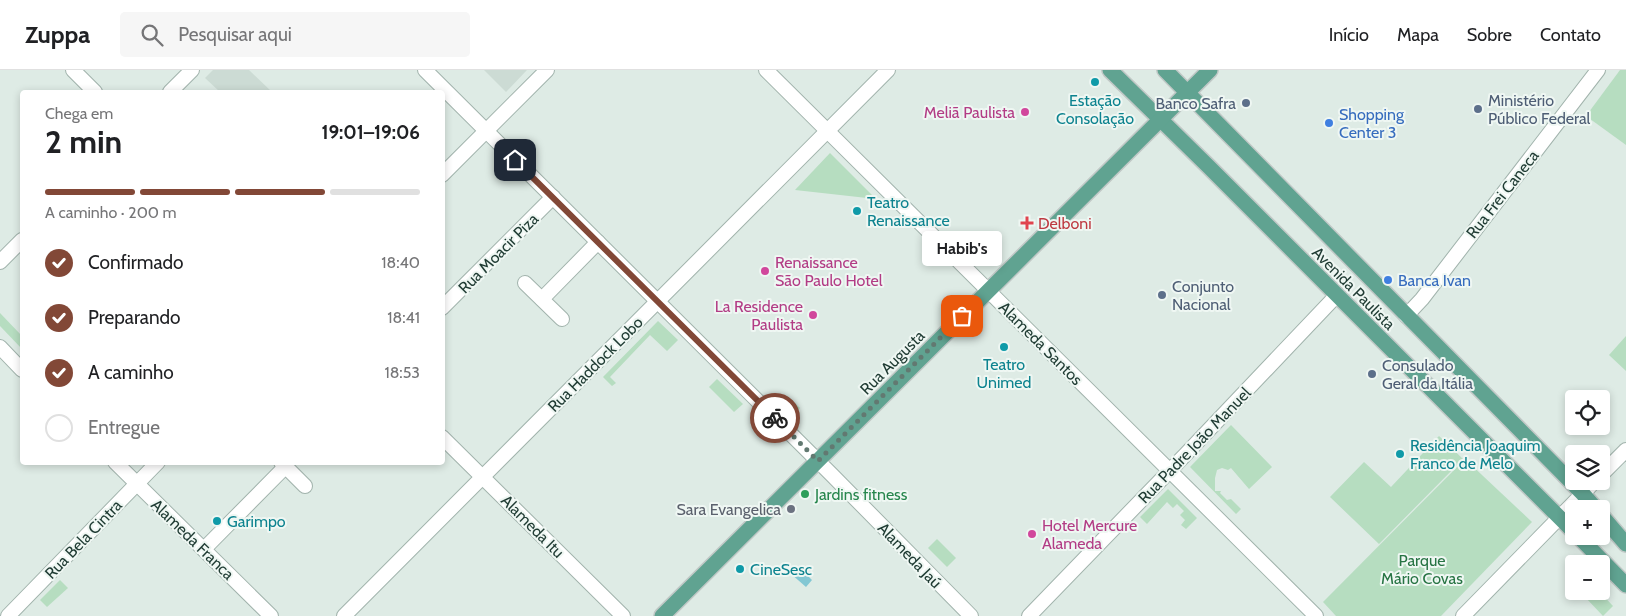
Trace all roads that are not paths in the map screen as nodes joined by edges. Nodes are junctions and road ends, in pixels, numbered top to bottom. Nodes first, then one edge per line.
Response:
1 (73, 70) edge
2 (192, 70) edge
3 (424, 70) edge
4 (546, 70) edge
5 (766, 70) edge
6 (888, 70) edge
7 (1110, 70) edge
8 (1164, 70) edge
9 (1210, 70) edge
10 (1598, 70) edge
11 (94, 90) edge
12 (172, 90) edge
13 (444, 90) edge
14 (445, 91) edge
15 (1187, 93) junction
16 (1160, 120) junction
17 (828, 130) junction
18 (486, 131) junction
19 (445, 172) edge
20 (553, 197) junction
21 (20, 242) edge
22 (598, 242) junction
23 (0, 262) edge
24 (525, 283) dead end
25 (989, 291) junction
26 (1337, 295) junction
27 (542, 299) junction
28 (658, 301) junction
29 (445, 305) edge
30 (1406, 316) junction
31 (562, 319) dead end
32 (0, 347) edge
33 (20, 368) edge
34 (445, 440) edge
35 (1626, 450) edge
36 (818, 461) junction
37 (118, 465) edge
38 (155, 465) edge
39 (283, 465) edge
40 (1610, 466) edge
41 (1170, 471) junction
42 (483, 477) junction
43 (136, 484) junction
44 (305, 486) dead end
45 (1587, 490) edge
46 (1583, 494) junction
47 (1588, 500) edge
48 (1560, 517) junction
49 (1565, 522) edge
50 (1610, 526) edge
51 (1626, 544) edge
52 (1587, 545) edge
53 (204, 550) junction
54 (1626, 585) edge
55 (8, 616) edge
56 (271, 616) edge
57 (344, 616) edge
58 (623, 616) edge
59 (662, 616) edge
60 (971, 616) edge
61 (1029, 616) edge
62 (1316, 616) edge
63 (1463, 616) edge

1 - 11 street
2 - 12 street
3 - 13 street, Alameda Jaú
4 - 18 street
5 - 17 street, Alameda Santos
6 - 17 street, Rua Haddock Lobo
7 - 16 main road, Avenida Paulista
8 - 15 main road, Avenida Paulista
9 - 15 main road, Rua Augusta
10 - 30 street, Rua Frei Caneca
14 - 18 street, Alameda Jaú
15 - 16 main road, Rua Augusta
15 - 30 main road, Avenida Paulista
16 - 25 main road, Rua Augusta
16 - 26 main road, Avenida Paulista
17 - 25 street, Alameda Santos
17 - 28 street, Rua Haddock Lobo
18 - 19 street
18 - 20 street, Alameda Jaú
20 - 22 street, Alameda Jaú
20 - 29 street, Rua Moacir Piza
21 - 23 street
22 - 27 street
22 - 28 street, Alameda Jaú
24 - 27 street
25 - 36 main road, Rua Augusta
25 - 41 street, Alameda Santos
26 - 41 street, Rua Padre João Manuel
26 - 48 main road, Avenida Paulista
27 - 31 street
28 - 36 street, Alameda Jaú
28 - 42 street, Rua Haddock Lobo
30 - 46 main road, Avenida Paulista
32 - 33 street
34 - 42 street, Alameda Itu
35 - 40 street
36 - 59 main road, Rua Augusta
36 - 60 street, Alameda Jaú
37 - 43 street, Alameda Franca
38 - 43 street, Rua Bela Cintra
39 - 44 street
39 - 53 street
41 - 61 street, Rua Padre João Manuel
41 - 62 street, Alameda Santos
42 - 57 street, Rua Haddock Lobo
42 - 58 street, Alameda Itu
43 - 53 street, Alameda Franca
43 - 55 street, Rua Bela Cintra
45 - 46 street
46 - 47 main road, Avenida Paulista
46 - 48 street
48 - 49 main road, Avenida Paulista
48 - 63 street
50 - 51 main road
52 - 54 main road
53 - 56 street, Alameda Franca

